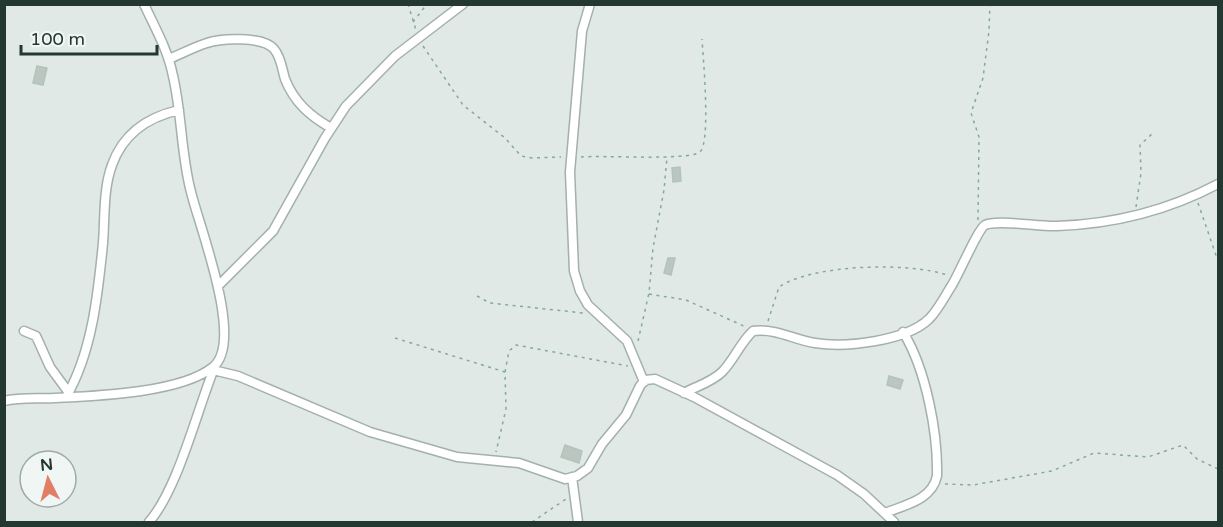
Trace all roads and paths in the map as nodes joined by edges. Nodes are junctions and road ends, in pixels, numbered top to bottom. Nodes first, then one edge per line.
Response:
1 (144, 4) edge
2 (408, 4) edge
3 (427, 4) edge
4 (463, 4) edge
5 (590, 4) edge
6 (990, 4) edge
7 (413, 22) junction
8 (418, 38) junction
9 (702, 39) dead end
10 (169, 59) junction
11 (179, 110) junction
12 (331, 128) junction
13 (1153, 133) dead end
14 (667, 156) junction
15 (571, 158) junction
16 (1218, 184) edge
17 (1195, 196) junction
18 (1136, 217) junction
19 (979, 230) junction
20 (1218, 261) edge
21 (956, 279) junction
22 (218, 286) junction
23 (650, 294) junction
24 (477, 296) dead end
25 (599, 317) junction
26 (760, 330) junction
27 (24, 332) dead end
28 (903, 332) junction
29 (395, 338) dead end
30 (632, 353) junction
31 (214, 368) junction
32 (638, 368) junction
33 (505, 372) junction
34 (644, 382) junction
35 (684, 393) junction
36 (68, 395) junction
37 (4, 401) edge
38 (494, 459) junction
39 (1218, 469) edge
40 (572, 477) junction
41 (935, 484) junction
42 (573, 492) junction
43 (885, 513) junction
44 (149, 522) edge
45 (532, 522) edge
46 (578, 522) edge
47 (894, 522) edge

1 - 10 street
2 - 7 path
3 - 7 path
4 - 8 street
5 - 15 street
6 - 19 path
7 - 8 path
8 - 12 street
8 - 15 path
9 - 14 path
10 - 11 street
10 - 12 street
11 - 22 street
11 - 36 street
12 - 22 street
13 - 18 path
14 - 15 path
14 - 23 path
15 - 25 street
16 - 17 street
17 - 18 street
17 - 20 path
18 - 19 street
19 - 21 street
21 - 26 path
21 - 28 street
22 - 31 street
23 - 26 path
23 - 30 path
24 - 25 path
25 - 30 street
26 - 28 street
26 - 35 street
27 - 36 street
28 - 41 street
29 - 33 path
30 - 32 street
31 - 36 street
31 - 38 street
31 - 44 street
32 - 33 path
32 - 34 street
33 - 38 path
34 - 35 street
34 - 40 street
35 - 43 street
36 - 37 street
38 - 40 street
39 - 41 path
40 - 42 street
41 - 43 street
42 - 45 path
42 - 46 street
43 - 47 street

